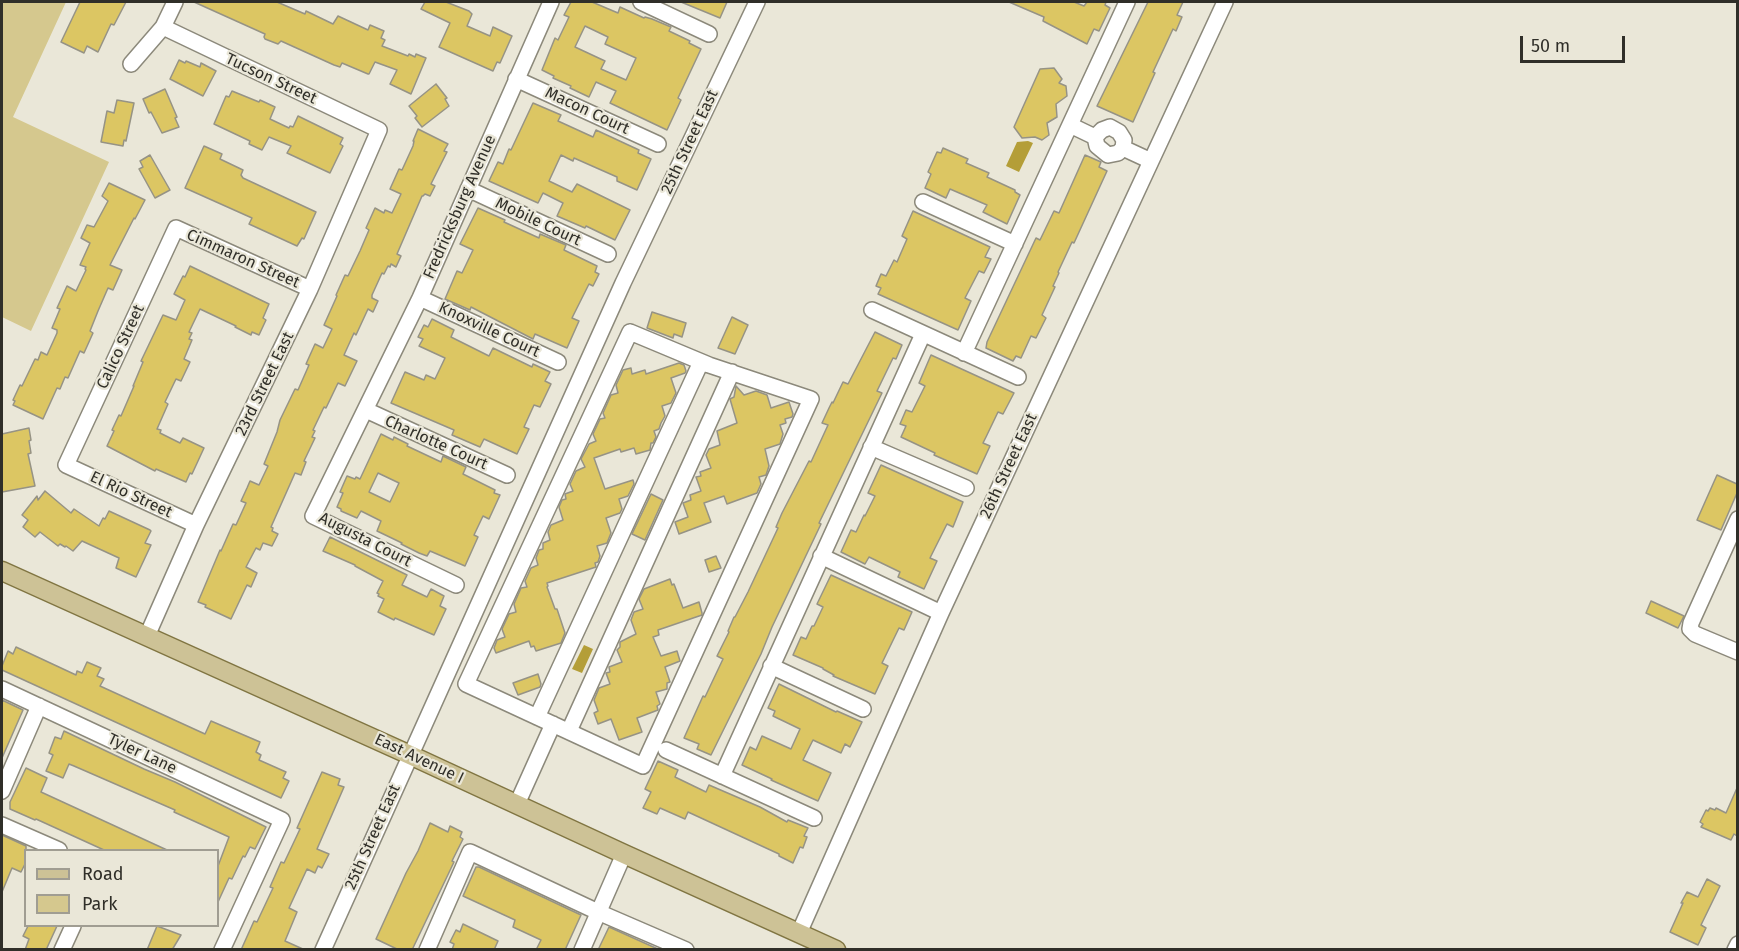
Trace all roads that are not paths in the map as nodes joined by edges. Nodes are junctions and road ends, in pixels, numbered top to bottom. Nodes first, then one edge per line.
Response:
1 (175, 2) edge
2 (551, 2) edge
3 (640, 2) edge
4 (757, 2) edge
5 (1127, 2) edge
6 (1225, 2) edge
7 (163, 27) junction
8 (709, 34) dead end
9 (131, 64) dead end
10 (516, 79) junction
11 (1070, 125) junction
12 (379, 130) joint
13 (658, 144) dead end
14 (1151, 161) junction
15 (468, 189) junction
16 (923, 201) dead end
17 (176, 228) joint
18 (1015, 244) junction
19 (608, 254) dead end
20 (310, 289) junction
21 (420, 298) junction
22 (872, 310) dead end
23 (923, 334) junction
24 (964, 353) junction
25 (558, 362) dead end
26 (701, 362) junction
27 (732, 372) junction
28 (1017, 377) dead end
29 (366, 410) junction
30 (871, 447) junction
31 (66, 465) joint
32 (507, 475) dead end
33 (966, 488) dead end
34 (1737, 519) edge
35 (196, 525) junction
36 (821, 556) junction
37 (2, 572) edge
38 (456, 585) dead end
39 (941, 613) junction
40 (147, 636) junction
41 (1737, 652) edge
42 (771, 666) junction
43 (2, 689) edge
44 (39, 706) junction
45 (863, 709) dead end
46 (537, 717) junction
47 (553, 724) junction
48 (569, 731) junction
49 (666, 750) dead end
50 (410, 755) junction
51 (722, 776) junction
52 (2, 790) edge
53 (517, 804) junction
54 (814, 818) dead end
55 (2, 825) edge
56 (57, 849) edge
57 (624, 854) junction
58 (598, 912) junction
59 (73, 927) edge
60 (224, 927) edge
61 (799, 933) junction
62 (1737, 944) edge
63 (62, 950) edge
64 (222, 950) edge
65 (323, 950) edge
66 (427, 950) edge
67 (582, 950) edge
68 (686, 950) edge
69 (836, 950) edge
70 (1735, 950) edge

1 - 7 street
2 - 10 street, Fredricksburg Avenue
3 - 8 street
4 - 50 street, 25th Street East
5 - 11 street
6 - 14 street, 26th Street East
7 - 9 street
7 - 12 street, Tucson Street
10 - 13 street, Macon Court
10 - 15 street, Fredricksburg Avenue
11 - 14 street
11 - 18 street
12 - 20 street, 23rd Street East
14 - 39 street, 26th Street East
15 - 19 street, Mobile Court
15 - 21 street, Fredricksburg Avenue
16 - 18 street
17 - 20 street, Cimmaron Street
17 - 31 street, Calico Street
18 - 24 street
20 - 35 street, 23rd Street East
21 - 25 street, Knoxville Court
21 - 29 street, Fredricksburg Avenue
22 - 23 street
23 - 24 street
23 - 30 street
24 - 28 street
26 - 27 street
26 - 46 street
26 - 46 street
27 - 48 street
27 - 48 street
29 - 32 street, Charlotte Court
29 - 38 street, Augusta Court
30 - 33 street
30 - 36 street
31 - 35 street, El Rio Street
34 - 41 street
35 - 40 street, 23rd Street East
36 - 39 street
36 - 42 street
37 - 40 main road, East Avenue I
39 - 61 street, 26th Street East
40 - 50 main road, East Avenue I
42 - 45 street
42 - 51 street
43 - 44 street, Tyler Lane
44 - 52 street
44 - 60 street, Tyler Lane
46 - 47 street
47 - 48 street
47 - 53 street
49 - 51 street
50 - 53 main road, East Avenue I
50 - 65 street, 25th Street East
51 - 54 street
53 - 57 main road, East Avenue I
55 - 56 street
57 - 58 street
57 - 61 main road, East Avenue I
58 - 66 street
58 - 67 street
58 - 68 street
59 - 63 street
60 - 64 street
61 - 69 main road, East Avenue I
62 - 70 street

